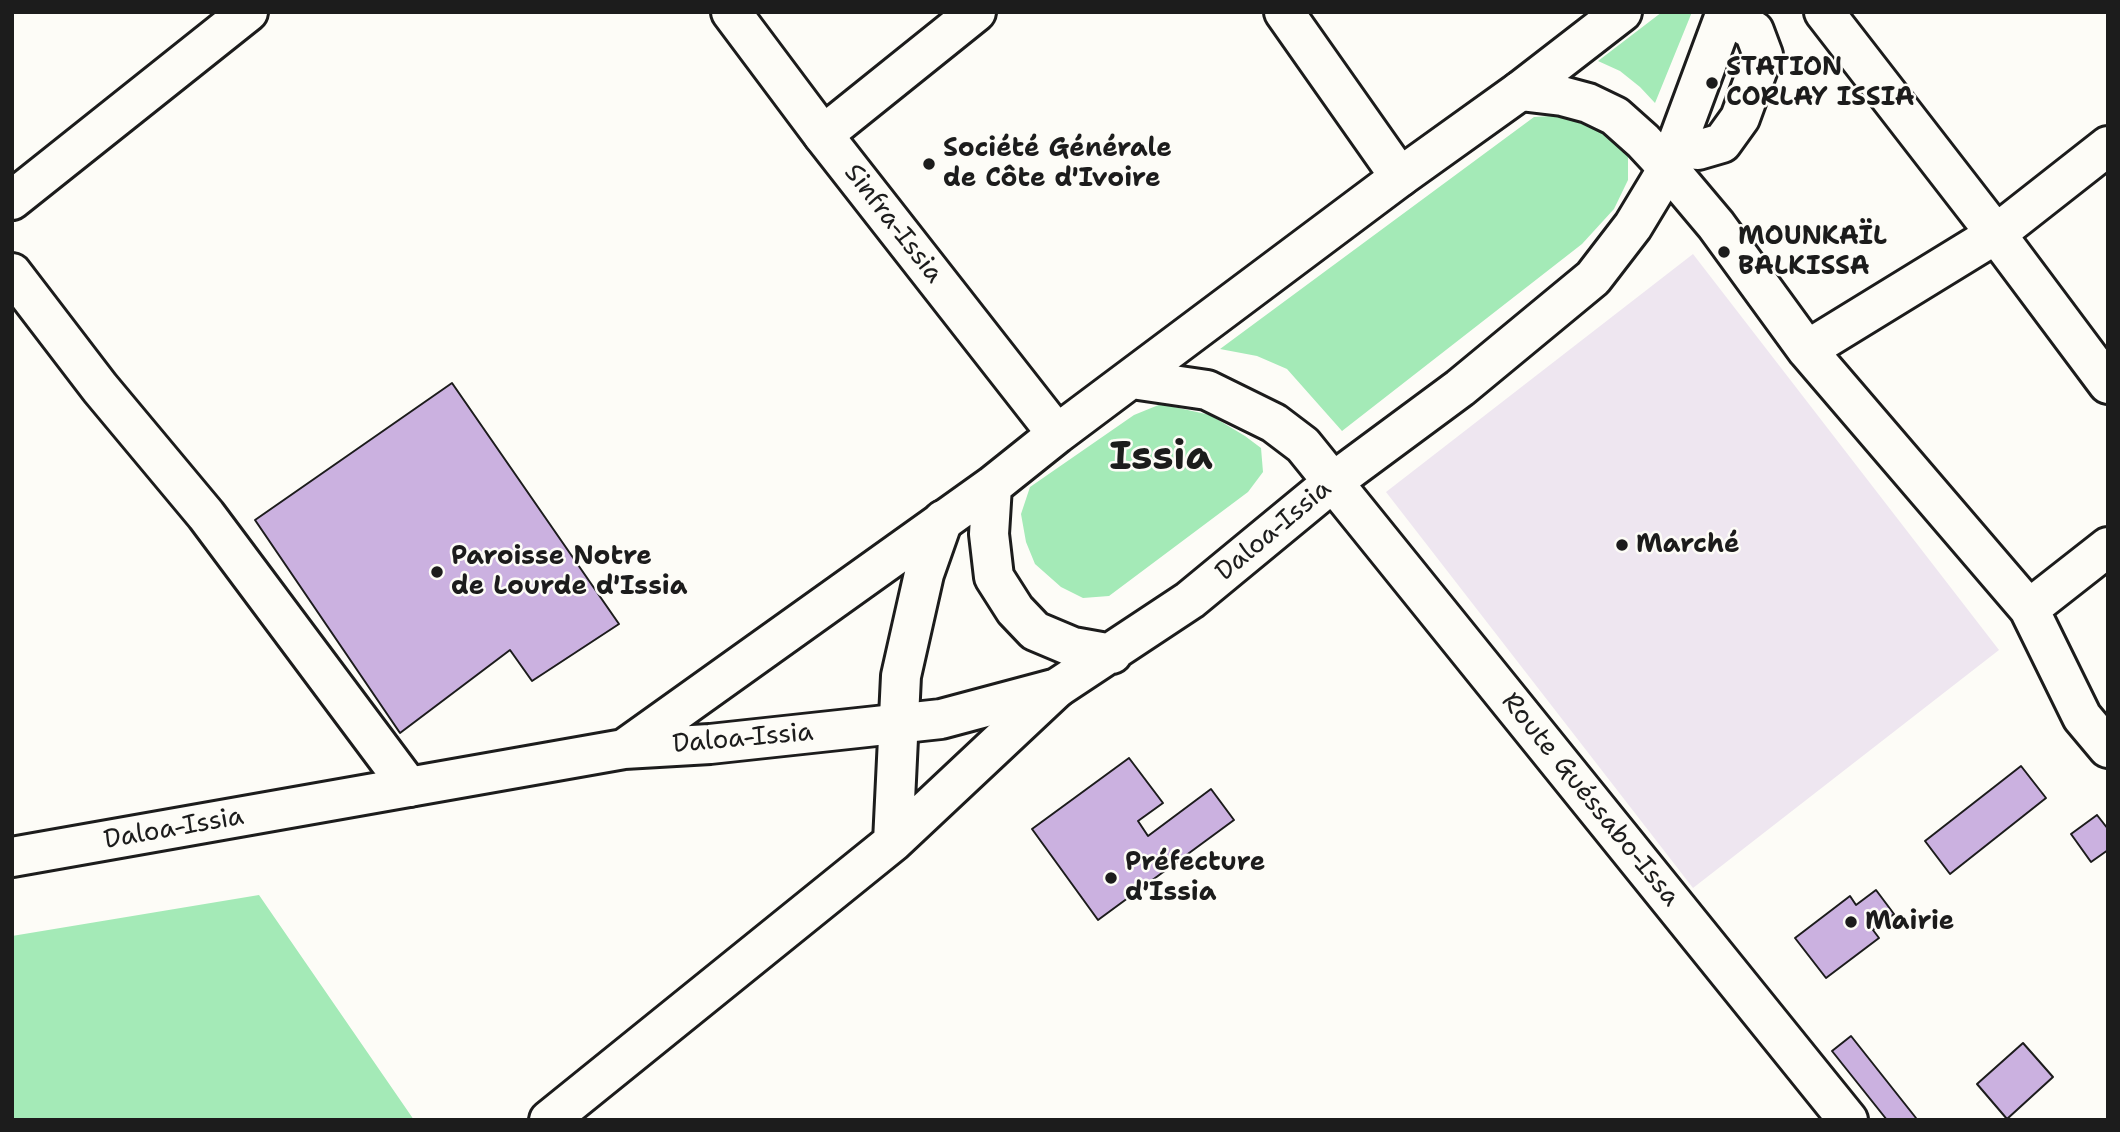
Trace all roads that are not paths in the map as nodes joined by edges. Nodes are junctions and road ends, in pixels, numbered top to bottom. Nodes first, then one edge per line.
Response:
1 (248, 12) edge
2 (731, 12) edge
3 (976, 12) edge
4 (1284, 12) edge
5 (1622, 12) edge
6 (1824, 12) edge
7 (1725, 13) edge
8 (1520, 91) junction
9 (823, 135) junction
10 (2108, 146) edge
11 (1674, 155) junction
12 (1400, 177) junction
13 (12, 200) edge
14 (1996, 234) junction
15 (12, 273) edge
16 (1807, 350) junction
17 (1132, 379) junction
18 (2108, 384) edge
19 (1057, 434) junction
20 (1333, 482) junction
21 (992, 486) junction
22 (943, 520) junction
23 (2108, 547) edge
24 (2029, 609) junction
25 (1112, 654) junction
26 (1057, 688) junction
27 (898, 725) junction
28 (2108, 748) edge
29 (624, 749) junction
30 (409, 787) junction
31 (893, 842) junction
32 (12, 857) edge
33 (549, 1120) edge
34 (1847, 1120) edge

1 - 13 main road
2 - 9 main road, Sinfra-Issia
3 - 9 main road
4 - 12 main road
5 - 8 main road, Daloa-Issia
6 - 14 main road
7 - 11 main road, Daloa-Issia
8 - 11 main road
8 - 12 main road, Daloa-Issia
9 - 19 main road, Sinfra-Issia
10 - 14 main road
11 - 16 main road
11 - 20 main road, Daloa-Issia
12 - 17 main road, Daloa-Issia
14 - 16 main road
14 - 18 main road
15 - 30 main road
16 - 24 main road
17 - 19 main road, Daloa-Issia
17 - 20 main road, Route Guéssabo-Issa
19 - 21 main road, Daloa-Issia
20 - 25 main road, Daloa-Issia
20 - 34 main road, Route Guéssabo-Issa
21 - 22 main road, Daloa-Issia
21 - 25 main road
22 - 27 main road
22 - 29 main road, Daloa-Issia
23 - 24 main road
24 - 28 main road
25 - 26 main road, Daloa-Issia
26 - 27 main road, Daloa-Issia
26 - 31 main road
27 - 29 main road, Daloa-Issia
27 - 31 main road
29 - 30 main road, Daloa-Issia
30 - 32 main road, Daloa-Issia
31 - 33 main road

